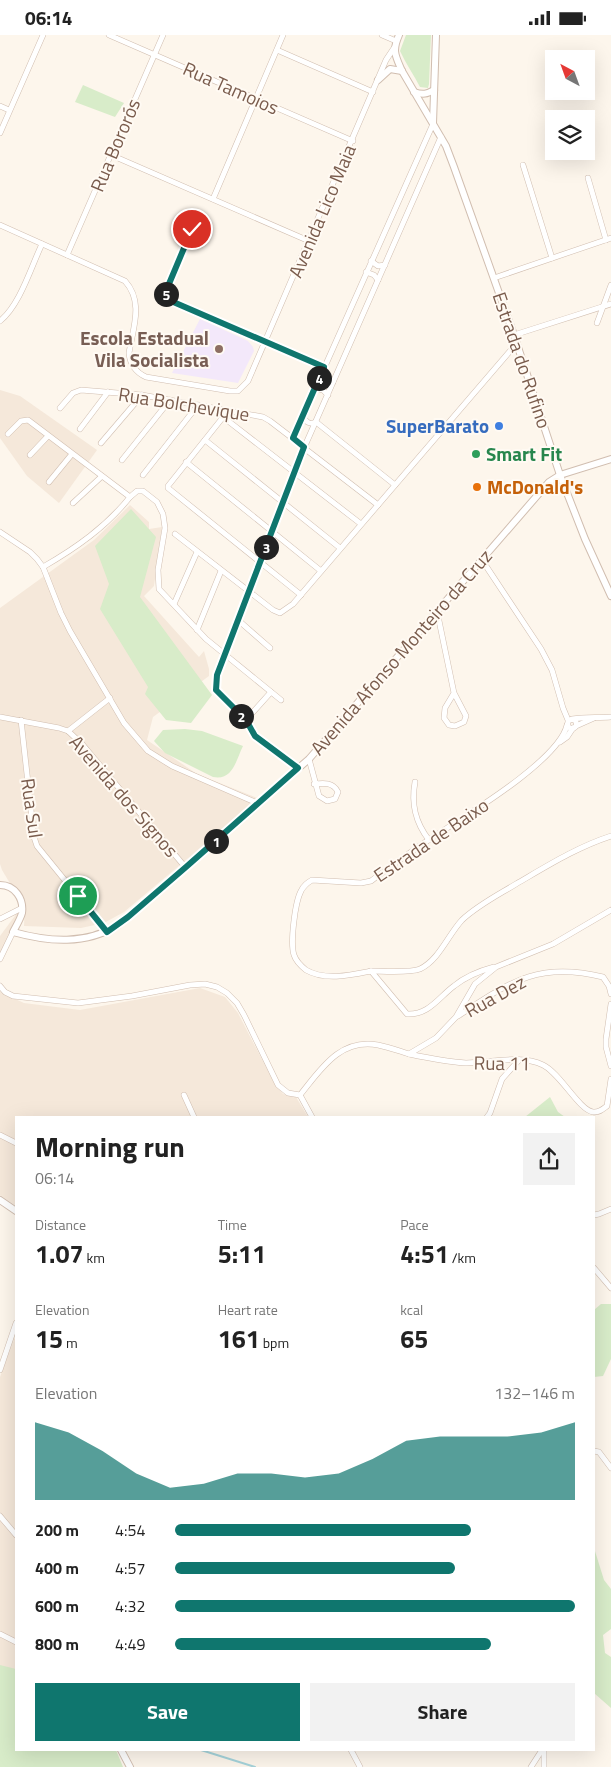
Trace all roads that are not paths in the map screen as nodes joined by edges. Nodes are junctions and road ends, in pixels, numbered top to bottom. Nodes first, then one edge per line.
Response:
1 (43, 35) edge
2 (109, 35) edge
3 (163, 35) edge
4 (283, 35) edge
5 (382, 35) edge
6 (436, 35) edge
7 (396, 41) edge
8 (277, 49) junction
9 (154, 55) junction
10 (402, 71) junction
11 (378, 80) junction
12 (434, 90) junction
13 (373, 92) junction
14 (414, 92) junction
15 (256, 99) junction
16 (0, 106) edge
17 (9, 110) junction
18 (433, 124) junction
19 (0, 133) edge
20 (441, 137) junction
21 (353, 141) junction
22 (419, 153) junction
23 (111, 155) junction
24 (431, 159) junction
25 (524, 165) dead end
26 (588, 178) dead end
27 (213, 199) junction
28 (0, 225) edge
29 (192, 229) dead end
30 (608, 239) edge
31 (309, 241) junction
32 (42, 244) junction
33 (67, 255) junction
34 (552, 258) junction
35 (371, 261) junction
36 (385, 265) junction
37 (366, 272) junction
38 (494, 278) junction
39 (378, 280) junction
40 (611, 285) edge
41 (611, 304) edge
42 (603, 307) junction
43 (0, 321) edge
44 (597, 323) dead end
45 (514, 335) junction
46 (266, 341) junction
47 (517, 343) junction
48 (324, 367) junction
49 (321, 375) junction
50 (333, 382) junction
51 (315, 388) junction
52 (108, 392) junction
53 (142, 395) junction
54 (328, 395) junction
55 (170, 400) junction
56 (198, 405) junction
57 (60, 408) dead end
58 (228, 411) junction
59 (303, 416) junction
60 (223, 417) junction
61 (316, 422) junction
62 (80, 429) dead end
63 (8, 434) dead end
64 (48, 436) junction
65 (293, 438) junction
66 (205, 440) junction
67 (101, 443) dead end
68 (304, 448) junction
69 (30, 455) dead end
70 (72, 455) junction
71 (611, 459) edge
72 (122, 460) dead end
73 (186, 463) junction
74 (294, 473) junction
75 (143, 475) dead end
76 (560, 475) junction
77 (101, 477) junction
78 (49, 482) dead end
79 (395, 485) junction
80 (130, 497) junction
81 (282, 502) junction
82 (74, 503) dead end
83 (378, 505) junction
84 (361, 524) junction
85 (272, 531) junction
86 (0, 532) edge
87 (175, 534) dead end
88 (340, 549) junction
89 (197, 552) junction
90 (482, 560) junction
91 (260, 561) junction
92 (43, 567) junction
93 (221, 571) junction
94 (321, 571) junction
95 (249, 590) junction
96 (301, 595) junction
97 (611, 596) edge
98 (174, 604) junction
99 (437, 611) junction
100 (238, 620) junction
101 (196, 630) junction
102 (270, 647) dead end
103 (224, 653) junction
104 (271, 692) junction
105 (454, 693) junction
106 (110, 698) junction
107 (281, 700) dead end
108 (0, 717) edge
109 (611, 717) edge
110 (594, 718) junction
111 (21, 720) junction
112 (246, 720) junction
113 (569, 721) junction
114 (575, 727) junction
115 (68, 731) junction
116 (557, 744) junction
117 (309, 759) junction
118 (298, 768) junction
119 (415, 782) dead end
120 (314, 784) junction
121 (257, 803) junction
122 (611, 836) edge
123 (428, 840) junction
124 (186, 867) junction
125 (0, 885) edge
126 (22, 908) junction
127 (611, 910) edge
128 (0, 919) edge
129 (14, 932) junction
130 (107, 932) junction
131 (0, 959) edge
132 (496, 967) junction
133 (371, 971) junction
134 (0, 986) edge
135 (611, 994) edge
136 (611, 1004) edge
137 (456, 1017) junction
138 (409, 1054) junction
139 (519, 1061) junction
140 (611, 1066) edge
141 (611, 1079) edge
142 (184, 1095) dead end
143 (300, 1095) junction
144 (194, 1116) edge
145 (311, 1116) edge
146 (488, 1116) edge
147 (0, 1135) edge
148 (15, 1142) edge
149 (0, 1200) edge
150 (611, 1209) edge
151 (15, 1210) edge
152 (595, 1215) edge
153 (595, 1269) edge
154 (611, 1288) edge
155 (15, 1326) edge
156 (0, 1370) edge
157 (595, 1451) edge
158 (611, 1468) edge
159 (0, 1516) edge
160 (15, 1534) edge
161 (0, 1634) edge
162 (15, 1642) edge
163 (122, 1751) edge
164 (352, 1751) edge
165 (542, 1751) edge
166 (543, 1751) edge
167 (130, 1767) edge
168 (360, 1767) edge
169 (531, 1767) edge
170 (544, 1767) edge

1 - 17 street
2 - 9 street, Rua Tamoios
3 - 9 street, Rua Bororós
4 - 8 street
5 - 7 street
6 - 12 street
7 - 10 street, Estrada do Rufino
7 - 11 street, Avenida Lico Maia
8 - 13 street
8 - 15 street
9 - 15 street, Rua Tamoios
9 - 23 street, Rua Bororós
10 - 11 street
10 - 14 street, Estrada do Rufino
11 - 13 street, Avenida Lico Maia
12 - 14 street
12 - 18 street
13 - 21 street, Avenida Lico Maia
14 - 18 street, Estrada do Rufino
15 - 21 street, Rua Tamoios
15 - 27 street
16 - 17 street
17 - 19 street
18 - 20 street, Estrada do Rufino
18 - 22 street
20 - 24 street
20 - 38 street, Estrada do Rufino
21 - 31 street, Avenida Lico Maia
22 - 24 street
22 - 35 street
23 - 27 street
23 - 33 street, Rua Bororós
24 - 36 street
25 - 34 street
26 - 30 street
27 - 31 street
28 - 32 street
29 - 46 street
30 - 34 street
31 - 46 street, Avenida Lico Maia
32 - 33 street
32 - 43 street
33 - 46 street, Avenida Lico Maia
34 - 38 street
35 - 36 street
35 - 37 street
36 - 39 street
37 - 39 street
37 - 48 street
38 - 45 street, Estrada do Rufino
39 - 50 street
40 - 42 street
41 - 42 street
42 - 44 street
42 - 45 street
45 - 47 street, Estrada do Rufino
46 - 48 street
47 - 76 street, Estrada do Rufino
47 - 79 street
48 - 49 street
49 - 50 street
49 - 51 street
50 - 54 street
51 - 54 street
51 - 59 street
52 - 53 street, Rua Bolchevique
52 - 57 street, Rua Bolchevique
52 - 62 street
53 - 55 street, Rua Bolchevique
53 - 67 street
54 - 61 street
55 - 56 street, Rua Bolchevique
55 - 72 street
56 - 58 street, Rua Bolchevique
56 - 75 street
58 - 60 street
58 - 65 street, Rua Bolchevique
59 - 61 street
59 - 65 street
60 - 66 street
60 - 74 street
61 - 68 street
61 - 79 street
63 - 64 street
64 - 69 street
64 - 70 street
65 - 68 street, Rua Bolchevique
66 - 73 street
66 - 81 street
68 - 74 street
68 - 83 street, Rua Bolchevique
70 - 77 street
70 - 78 street
71 - 76 street, Avenida Afonso Monteiro da Cruz
73 - 85 street
73 - 91 street
74 - 81 street
74 - 84 street
76 - 90 street, Avenida Afonso Monteiro da Cruz
76 - 97 street, Estrada do Rufino
77 - 80 street
77 - 82 street
79 - 83 street
80 - 92 street
80 - 98 street
81 - 85 street
81 - 88 street
83 - 84 street
84 - 88 street
85 - 91 street
85 - 94 street
86 - 92 street
87 - 89 street
88 - 94 street
89 - 93 street
89 - 98 street
90 - 99 street, Avenida Afonso Monteiro da Cruz
90 - 113 street
91 - 95 street
91 - 96 street
92 - 106 street
93 - 95 street
93 - 101 street
94 - 96 street
95 - 96 street
95 - 100 street
98 - 101 street
99 - 105 street
99 - 117 street, Avenida Afonso Monteiro da Cruz
100 - 102 street
100 - 103 street
101 - 103 street
103 - 104 street
103 - 112 street
104 - 107 street
104 - 112 street
105 - 105 street
106 - 115 street
106 - 121 street
108 - 111 street, Avenida dos Signos
109 - 110 street, Estrada de Baixo
110 - 113 street, Estrada de Baixo
110 - 114 street, Estrada de Baixo
111 - 115 street, Avenida dos Signos
111 - 130 street, Rua Sul
112 - 118 street
113 - 114 street
113 - 116 street, Estrada de Baixo
114 - 116 street, Estrada de Baixo
115 - 124 street, Avenida dos Signos
116 - 123 street, Estrada de Baixo
117 - 118 street, Avenida Afonso Monteiro da Cruz
117 - 120 street
118 - 121 street, Avenida Afonso Monteiro da Cruz
119 - 123 street
120 - 120 street
121 - 124 street, Avenida Afonso Monteiro da Cruz
122 - 133 street, Estrada de Baixo
123 - 133 street, Estrada de Baixo
124 - 130 street, Avenida Afonso Monteiro da Cruz
125 - 126 street
126 - 128 street
126 - 129 street
127 - 132 street
129 - 130 street, Avenida Afonso Monteiro da Cruz
129 - 131 street
132 - 133 street
132 - 137 street
134 - 143 street
135 - 137 street, Rua Dez
136 - 140 street
137 - 138 street
138 - 139 street, Rua 11
138 - 143 street, Rua 11
139 - 141 street, Rua 11
139 - 146 street
142 - 144 street
143 - 145 street
147 - 148 street
149 - 151 street
150 - 152 street
153 - 154 street
155 - 156 street
157 - 158 street
159 - 160 street
161 - 162 street
163 - 167 street
164 - 168 street
165 - 169 street
166 - 170 street

